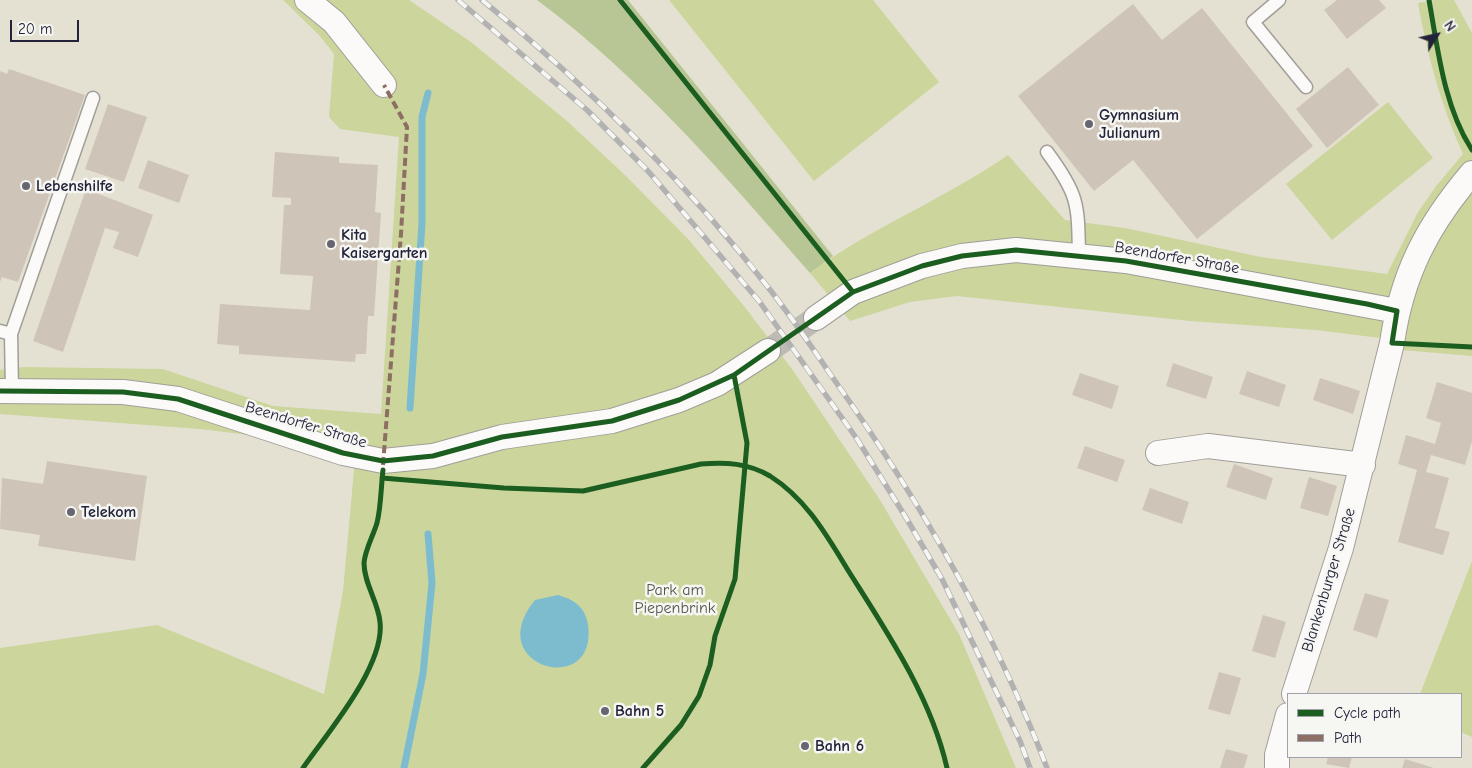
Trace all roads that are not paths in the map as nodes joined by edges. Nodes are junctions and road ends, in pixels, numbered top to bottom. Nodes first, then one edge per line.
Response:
1 (307, 0) edge
2 (1279, 0) edge
3 (384, 85) dead end
4 (1306, 87) dead end
5 (93, 98) dead end
6 (1047, 152) dead end
7 (1472, 173) edge
8 (1079, 256) junction
9 (1397, 311) junction
10 (816, 318) tunnel mouth
11 (5, 333) edge
12 (768, 350) tunnel mouth
13 (6, 391) edge
14 (1158, 452) dead end
15 (1363, 465) junction
16 (1294, 693) edge
17 (1287, 719) edge
18 (1277, 768) edge

1 - 3 street
2 - 4 lane
5 - 11 lane
6 - 8 lane
7 - 9 street
8 - 9 street, Beendorfer Straße
8 - 10 street, Beendorfer Straße
9 - 15 street, Blankenburger Straße
11 - 13 lane
12 - 13 street, Beendorfer Straße
14 - 15 street
15 - 16 street, Blankenburger Straße
17 - 18 street

